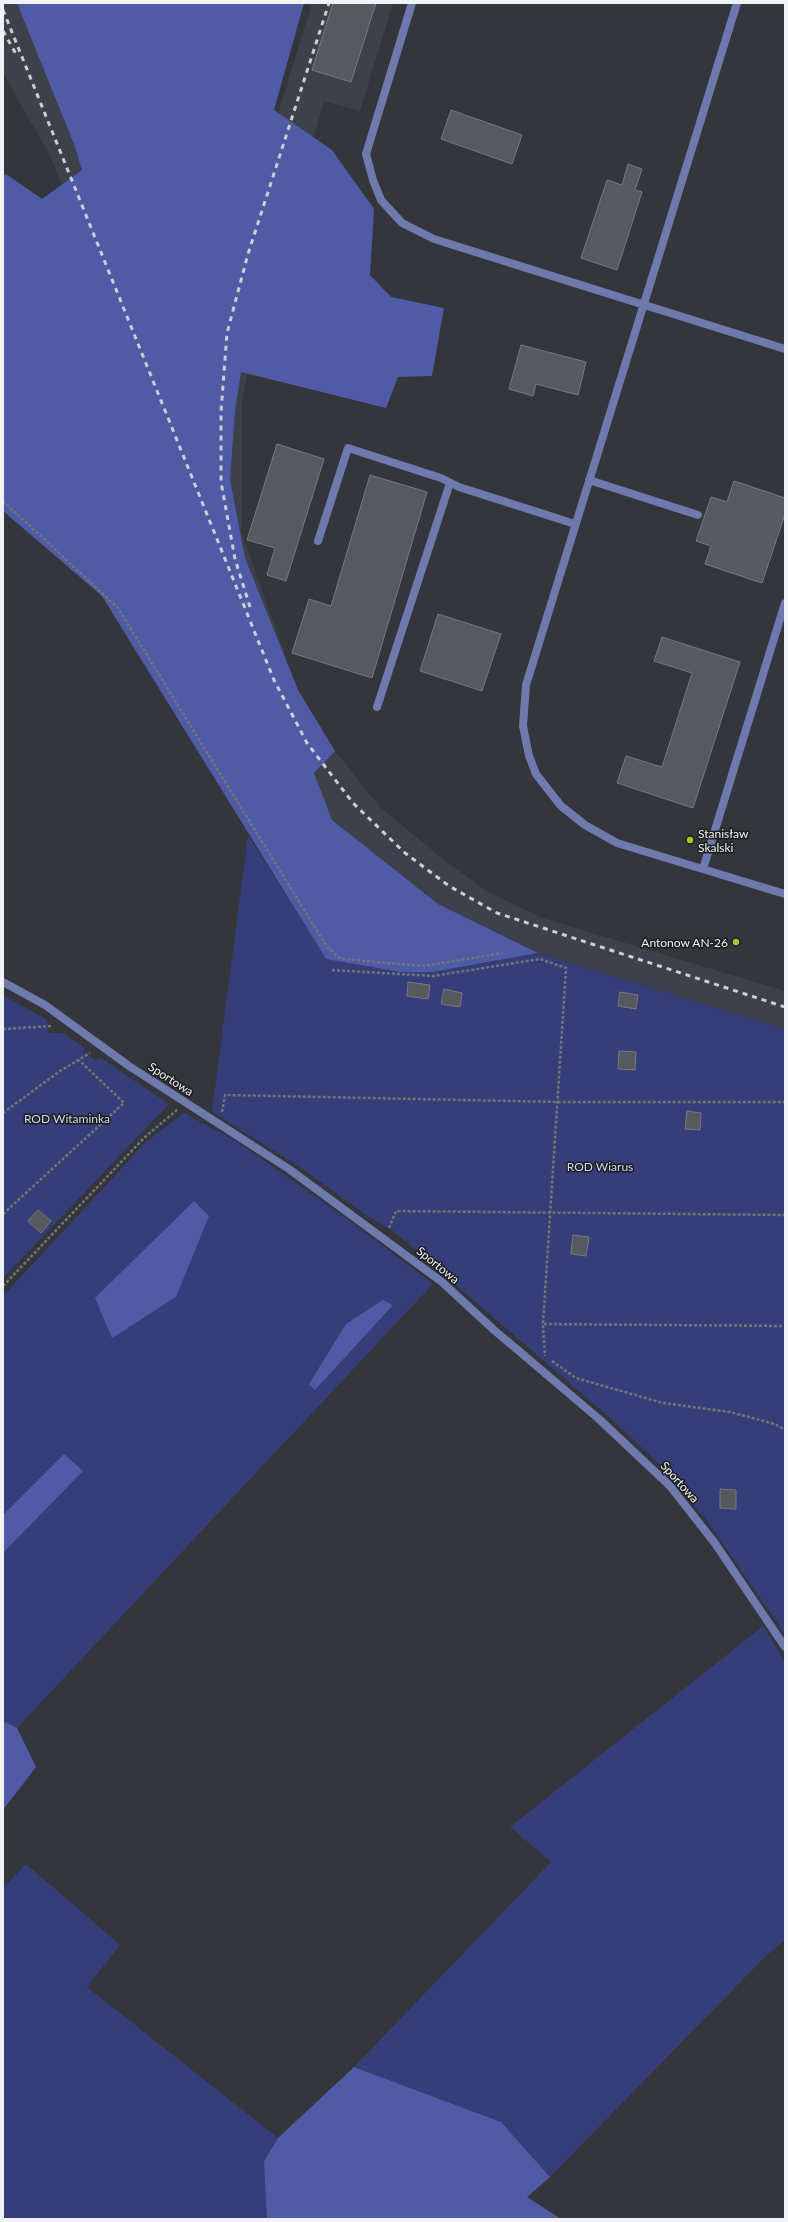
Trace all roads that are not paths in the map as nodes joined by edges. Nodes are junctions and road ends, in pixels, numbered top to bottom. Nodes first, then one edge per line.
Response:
1 (412, 3) edge
2 (737, 3) edge
3 (644, 305) junction
4 (785, 349) edge
5 (589, 480) junction
6 (450, 483) junction
7 (698, 515) dead end
8 (575, 524) junction
9 (318, 541) dead end
10 (785, 602) edge
11 (783, 617) edge
12 (377, 707) dead end
13 (702, 869) junction
14 (785, 894) edge
15 (3, 982) edge
16 (785, 1647) edge

1 - 3 street
2 - 3 street
3 - 4 street
3 - 5 street
5 - 7 street
5 - 8 street
6 - 8 street
6 - 9 street
6 - 12 street
8 - 13 street
10 - 11 street
11 - 13 street
13 - 14 street
15 - 16 street, Sportowa

